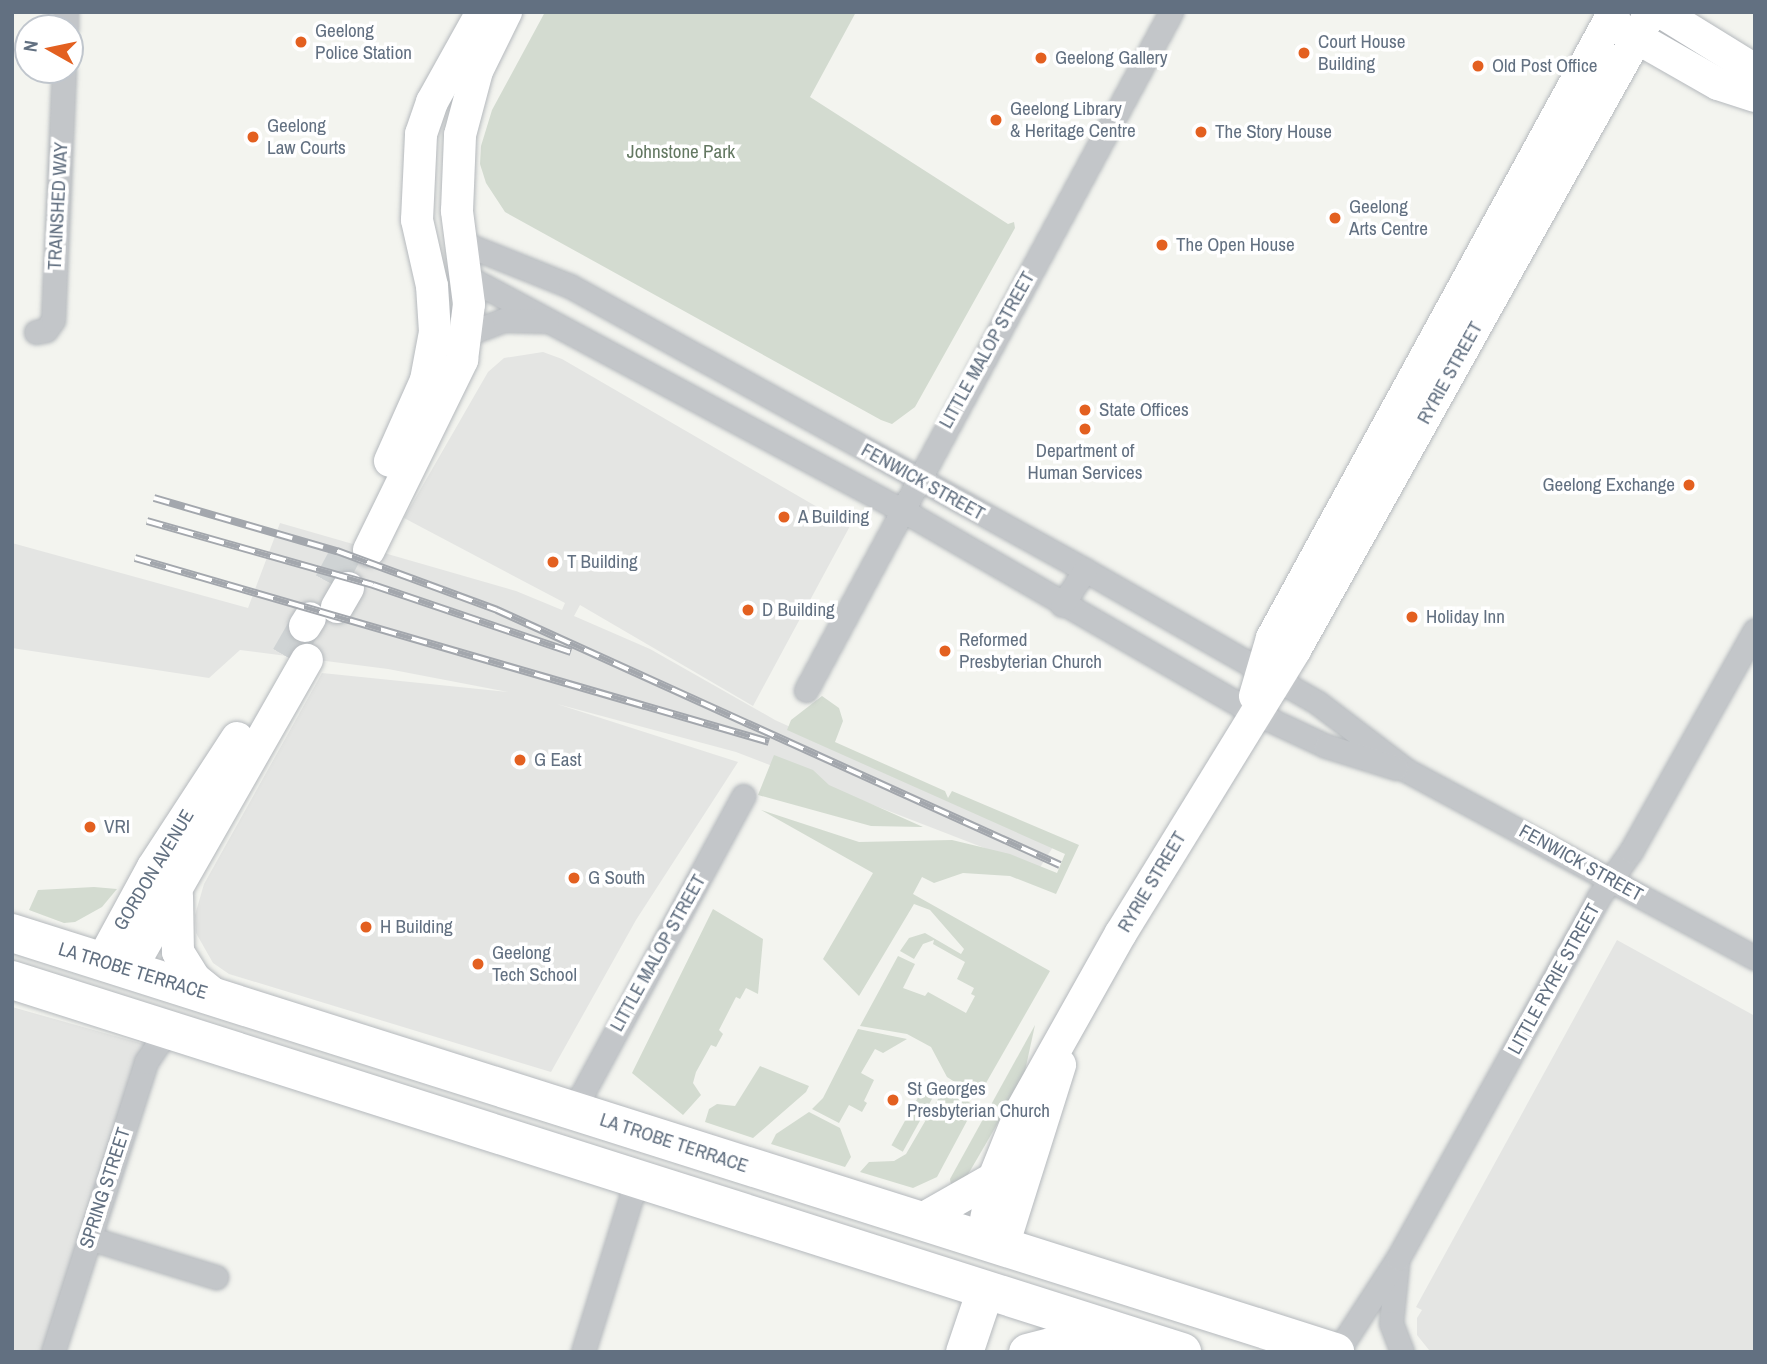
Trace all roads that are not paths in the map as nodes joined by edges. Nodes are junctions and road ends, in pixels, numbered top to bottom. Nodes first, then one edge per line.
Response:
1 (482, 12) edge
2 (506, 12) edge
3 (1171, 12) edge
4 (1661, 12) edge
5 (1606, 15) edge
6 (1644, 25) edge
7 (1755, 70) edge
8 (63, 84) edge
9 (1755, 96) edge
10 (460, 242) junction
11 (424, 254) junction
12 (467, 277) junction
13 (564, 326) junction
14 (36, 332) dead end
15 (467, 334) junction
16 (410, 463) junction
17 (919, 478) junction
18 (904, 511) junction
19 (369, 550) tunnel mouth
20 (1085, 570) junction
21 (1062, 605) junction
22 (1755, 630) edge
23 (1270, 675) junction
24 (806, 690) dead end
25 (1250, 718) junction
26 (1406, 770) junction
27 (743, 796) dead end
28 (184, 874) junction
29 (1611, 879) junction
30 (12, 933) edge
31 (1755, 958) edge
32 (116, 965) junction
33 (12, 980) edge
34 (219, 998) junction
35 (104, 1009) junction
36 (168, 1029) junction
37 (1066, 1036) junction
38 (573, 1111) junction
39 (994, 1178) junction
40 (637, 1179) junction
41 (919, 1221) junction
42 (89, 1238) junction
43 (992, 1243) junction
44 (1398, 1258) junction
45 (216, 1277) dead end
46 (979, 1297) junction
47 (1110, 1331) junction
48 (53, 1352) edge
49 (583, 1352) edge
50 (964, 1352) edge
51 (1027, 1352) edge
52 (1182, 1352) edge
53 (1336, 1352) edge
54 (1402, 1352) edge

1 - 11 main road
2 - 10 main road
3 - 17 street, LITTLE MALOP STREET
4 - 7 main road
5 - 6 main road
5 - 23 main road, RYRIE STREET
6 - 9 main road
6 - 23 main road, RYRIE STREET
8 - 14 street, TRAINSHED WAY
10 - 11 main road, FENWICK STREET
10 - 12 main road
10 - 17 street, FENWICK STREET
11 - 12 main road, FENWICK STREET
11 - 16 main road
12 - 13 street, FENWICK STREET
12 - 15 main road
13 - 15 street, FENWICK STREET
13 - 18 street, FENWICK STREET
15 - 16 main road
16 - 19 main road
17 - 18 street, LITTLE MALOP STREET
17 - 20 street, FENWICK STREET
18 - 21 street, FENWICK STREET
18 - 24 street, LITTLE MALOP STREET
20 - 21 street
20 - 23 street, FENWICK STREET
21 - 25 street, FENWICK STREET
22 - 29 street, LITTLE RYRIE STREET
23 - 25 main road, RYRIE STREET
23 - 26 street, FENWICK STREET
25 - 26 street, FENWICK STREET
25 - 37 main road, RYRIE STREET
26 - 29 street, FENWICK STREET
27 - 38 street, LITTLE MALOP STREET
28 - 32 main road, GORDON AVENUE
28 - 32 main road, GORDON AVENUE
28 - 34 main road
29 - 31 street, FENWICK STREET
29 - 44 street, LITTLE RYRIE STREET
30 - 32 highway, LA TROBE TERRACE
32 - 34 highway, LA TROBE TERRACE
32 - 35 highway
33 - 35 highway
34 - 38 highway, LA TROBE TERRACE
35 - 36 highway
36 - 40 highway
36 - 42 street, SPRING STREET
37 - 39 main road, RYRIE STREET
37 - 43 main road, RYRIE STREET
38 - 41 highway, LA TROBE TERRACE
39 - 41 main road
39 - 43 main road, RYRIE STREET
40 - 46 highway
40 - 49 street
41 - 43 highway, LA TROBE TERRACE
42 - 45 street
42 - 48 street, SPRING STREET
43 - 46 highway
43 - 53 highway, LA TROBE TERRACE
44 - 53 street, LITTLE RYRIE STREET
44 - 54 street, LITTLE RYRIE STREET
46 - 47 highway
46 - 50 main road
47 - 51 main road
47 - 52 highway

